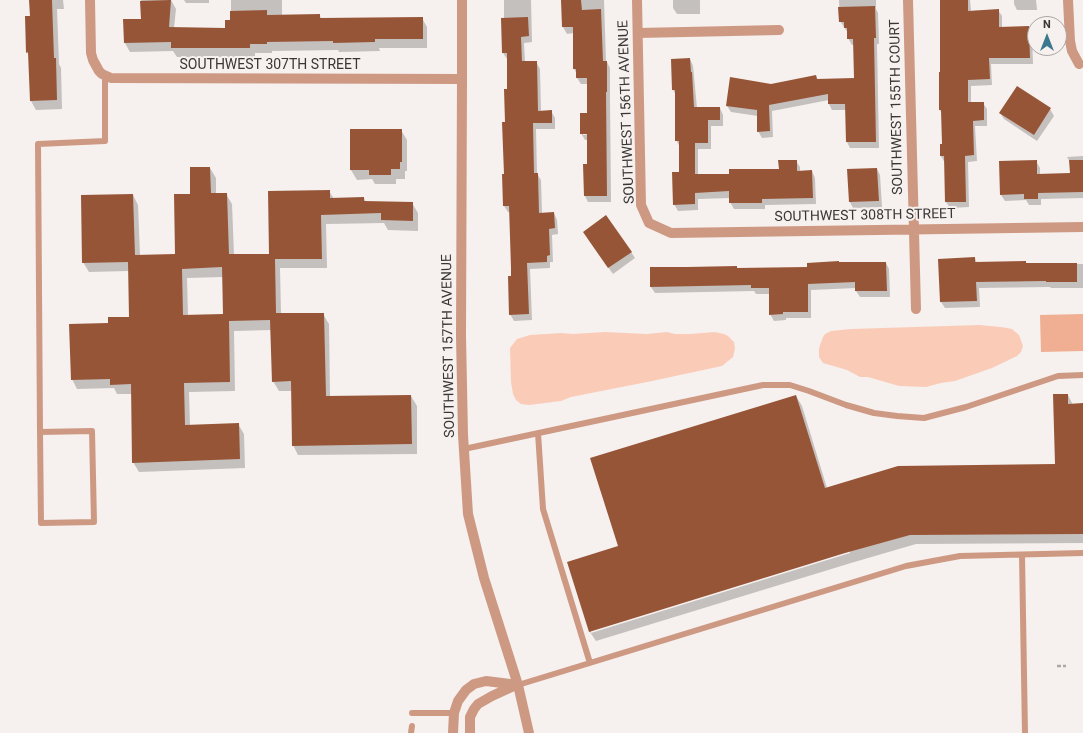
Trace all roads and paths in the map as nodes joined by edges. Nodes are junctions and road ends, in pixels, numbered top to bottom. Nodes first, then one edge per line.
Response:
1 (90, 0) edge
2 (462, 0) edge
3 (637, 0) edge
4 (908, 0) edge
5 (1068, 0) edge
6 (779, 30) dead end
7 (638, 33) junction
8 (1079, 64) dead end
9 (105, 76) junction
10 (462, 79) junction
11 (649, 223) joint
12 (1083, 227) edge
13 (914, 229) junction
14 (916, 309) dead end
15 (1083, 375) edge
16 (40, 432) junction
17 (538, 433) junction
18 (464, 448) junction
19 (1083, 553) edge
20 (1022, 555) junction
21 (590, 662) junction
22 (1057, 666) dead end
23 (1066, 666) dead end
24 (518, 685) junction
25 (454, 712) junction
26 (412, 713) dead end
27 (412, 726) dead end
28 (411, 733) edge
29 (453, 733) edge
30 (470, 733) edge
31 (529, 733) edge
32 (1025, 733) edge

1 - 9 street
2 - 10 street, SOUTHWEST 157TH AVENUE
3 - 7 street, SOUTHWEST 156TH AVENUE
4 - 13 street, SOUTHWEST 155TH COURT
5 - 8 street
6 - 7 street
7 - 11 street, SOUTHWEST 156TH AVENUE
9 - 10 street, SOUTHWEST 307TH STREET
9 - 16 lane
10 - 18 street, SOUTHWEST 157TH AVENUE
11 - 13 street, SOUTHWEST 308TH STREET
12 - 13 street, SOUTHWEST 308TH STREET
13 - 14 street, SOUTHWEST 155TH COURT
15 - 17 lane
16 - 16 lane
17 - 18 lane
17 - 21 lane
18 - 24 street, SOUTHWEST 157TH AVENUE
19 - 20 lane
20 - 21 lane
20 - 32 lane
21 - 24 lane
22 - 23 path
24 - 25 street
24 - 30 street
24 - 31 street, SOUTHWEST 157TH AVENUE
25 - 26 lane
25 - 29 street
27 - 28 lane

